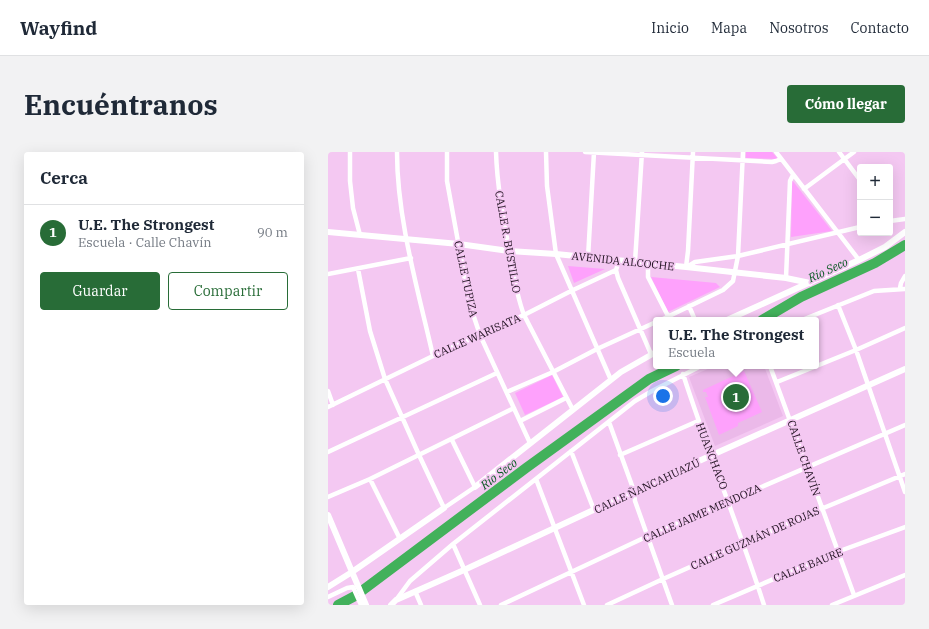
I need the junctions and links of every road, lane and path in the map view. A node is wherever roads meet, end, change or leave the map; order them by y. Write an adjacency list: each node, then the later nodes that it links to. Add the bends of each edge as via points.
1 (350, 152): 27 (street, via 353,208)
2 (397, 152): 28 (street, via 399,188)
3 (447, 152): 30 (street, CALLE TUPIZA, via 447,181)
4 (496, 152): 31 (street, CALLE R. BUSTILLO)
5 (546, 152): 32 (street, via 547,186)
6 (585, 152): 7 (street)
7 (594, 152): 13 (street); 35 (street)
8 (693, 152): 14 (street)
9 (742, 152): 17 (street)
10 (776, 152): 15 (street)
11 (839, 152): 16 (street)
12 (854, 152): 16 (street)
13 (642, 154): 14 (street); 38 (street)
14 (692, 158): 17 (street); 40 (street)
15 (781, 159): 17 (street); 18 (street)
16 (845, 159): 19 (street); 20 (street)
17 (742, 160): 33 (street)
18 (793, 175): 20 (street); 29 (street, via 790,180)
19 (857, 176)
20 (804, 189): 26 (street)
21 (905, 219): 22 (street)
22 (893, 220)
23 (857, 228): 26 (street)
24 (328, 232): 27 (street, AVENIDA ALCOCHE)
25 (905, 232): 37 (street, via 885,247)
26 (837, 233): 29 (street); 37 (street)
27 (360, 235): 28 (street, AVENIDA ALCOCHE)
28 (407, 240): 30 (street, AVENIDA ALCOCHE); 34 (street)
29 (787, 243): 33 (street); 46 (street)
30 (458, 244): 31 (street, AVENIDA ALCOCHE); 60 (street, CALLE TUPIZA, via 469,302)
31 (509, 251): 32 (street, AVENIDA ALCOCHE); 52 (street, CALLE R. BUSTILLO, via 514,283)
32 (556, 254): 35 (street, AVENIDA ALCOCHE); 49 (street)
33 (738, 256): 40 (street, via 695,262); 43 (street)
34 (411, 258): 41 (street); 65 (street)
35 (588, 258): 36 (street, AVENIDA ALCOCHE)
36 (619, 260): 38 (street, AVENIDA ALCOCHE); 42 (street)
37 (859, 260): 47 (street)
38 (635, 262): 39 (street, AVENIDA ALCOCHE)
39 (648, 264): 40 (street, AVENIDA ALCOCHE); 53 (street, via 648,277)
40 (686, 267): 43 (street, AVENIDA ALCOCHE)
41 (358, 269): 44 (street); 74 (street, via 370,331)
42 (616, 270): 49 (street, CALLE WARISATA); 59 (street)
43 (735, 273): 46 (street, AVENIDA ALCOCHE); 51 (street, via 733,281 723,290)
44 (328, 274)
45 (905, 276): 48 (street, via 901,283)
46 (786, 278): 47 (street, AVENIDA ALCOCHE)
47 (810, 282): 55 (street)
48 (903, 289): 50 (street, via 874,291)
49 (571, 291): 52 (street, CALLE WARISATA); 61 (street)
50 (838, 305): 56 (street); 62 (street)
51 (689, 306): 53 (street); 54 (street)
52 (524, 315): 60 (street, CALLE WARISATA); 71 (street, CALLE R. BUSTILLO)
53 (668, 316)
54 (694, 317)
55 (734, 317)
56 (809, 317)
57 (653, 324): 59 (street)
58 (905, 328): 62 (street)
59 (641, 330): 61 (street); 63 (street)
60 (480, 335): 65 (street, CALLE WARISATA); 72 (street, CALLE TUPIZA)
61 (597, 350): 71 (street); 75 (street)
62 (856, 350): 66 (street); 77 (street)
63 (653, 351)
64 (653, 354): 75 (street)
65 (433, 356): 74 (street, CALLE WARISATA)
66 (819, 365)
67 (694, 369): 73 (street)
68 (771, 369): 76 (street, CALLE CHAVÍN)
69 (809, 369): 76 (street)
70 (905, 369): 77 (street, CALLE ÑANCAHUAZÚ)
71 (553, 372): 79 (street); 80 (street, CALLE R. BUSTILLO)
72 (497, 373): 79 (street, CALLE TUPIZA); 85 (street)
73 (683, 374): 87 (street, HUANCHACO); 89 (street, via 635,401)
74 (385, 379): 81 (street, CALLE WARISATA); 85 (street)
75 (611, 380): 84 (street)
76 (777, 382): 88 (street, CALLE CHAVÍN)
77 (868, 386): 88 (street, CALLE ÑANCAHUAZÚ); 91 (street)
78 (328, 391): 81 (street)
79 (507, 392): 83 (street, CALLE TUPIZA)
80 (566, 398): 84 (street, CALLE R. BUSTILLO); 86 (street)
81 (333, 405): 82 (street, CALLE WARISATA)
82 (328, 407)
83 (514, 408): 86 (street, CALLE TUPIZA); 92 (street)
84 (572, 410): 93 (street)
85 (402, 417): 95 (street); 96 (street)
86 (520, 421): 93 (street, CALLE TUPIZA)
87 (698, 421): 97 (street); 98 (street, HUANCHACO)
88 (791, 421): 98 (street, CALLE ÑANCAHUAZÚ); 99 (street, CALLE CHAVÍN)
89 (609, 422): 94 (street); 97 (street)
90 (905, 425): 91 (street, CALLE JAIME MENDOZA)
91 (885, 434): 99 (street, CALLE JAIME MENDOZA); 101 (street)
92 (452, 440): 96 (street); 104 (street)
93 (530, 443): 104 (street)
94 (571, 451): 103 (street); 111 (street)
95 (328, 452)
96 (419, 455): 102 (street); 109 (street)
97 (620, 455): 105 (street)
98 (712, 455): 105 (street, CALLE ÑANCAHUAZÚ); 108 (street, HUANCHACO)
99 (807, 467): 108 (street, CALLE JAIME MENDOZA); 110 (street, CALLE CHAVÍN)
100 (905, 474): 101 (street, CALLE GUZMÁN DE ROJAS)
101 (900, 476): 106 (street); 110 (street, CALLE GUZMÁN DE ROJAS)
102 (370, 479): 107 (street); 116 (street)
103 (536, 479): 114 (street); 117 (street)
104 (475, 487): 109 (street)
105 (634, 491): 111 (street, CALLE ÑANCAHUAZÚ); 115 (street, via 635,501)
106 (905, 492)
107 (328, 497)
108 (729, 501): 115 (street, CALLE JAIME MENDOZA); 118 (street, HUANCHACO)
109 (444, 508): 116 (street)
110 (822, 509): 118 (street, CALLE GUZMÁN DE ROJAS); 119 (street, CALLE CHAVÍN)
111 (594, 510): 114 (street, CALLE ÑANCAHUAZÚ)
112 (328, 515): 121 (street)
113 (905, 527): 119 (street, CALLE BAURE)
114 (554, 529): 120 (street, CALLE ÑANCAHUAZÚ); 122 (street)
115 (648, 536): 122 (street, CALLE JAIME MENDOZA); 124 (street)
116 (400, 539): 121 (street)
117 (454, 544): 120 (street); 131 (street, via 410,581)
118 (743, 544): 124 (street, CALLE GUZMÁN DE ROJAS); 125 (street, HUANCHACO)
119 (837, 552): 125 (street, CALLE BAURE); 129 (street, CALLE CHAVÍN)
120 (464, 570): 128 (street, CALLE ÑANCAHUAZÚ); 134 (street)
121 (352, 572): 126 (street); 127 (street)
122 (572, 572): 135 (street, CALLE JAIME MENDOZA); 136 (street)
123 (905, 575): 129 (street)
124 (663, 579): 137 (street, CALLE GUZMÁN DE ROJAS); 138 (street)
125 (758, 585): 139 (street, CALLE BAURE); 140 (street, HUANCHACO)
126 (328, 587)
127 (356, 587): 130 (street, via 347,588); 132 (street)
128 (415, 591): 131 (street, CALLE ÑANCAHUAZÚ); 133 (street)
129 (854, 595): 141 (street)
130 (328, 597)
131 (393, 602)
132 (364, 604)
133 (421, 605)
134 (480, 605)
135 (501, 605)
136 (584, 605)
137 (607, 605)
138 (672, 605)
139 (712, 605)
140 (764, 605)
141 (832, 605)

